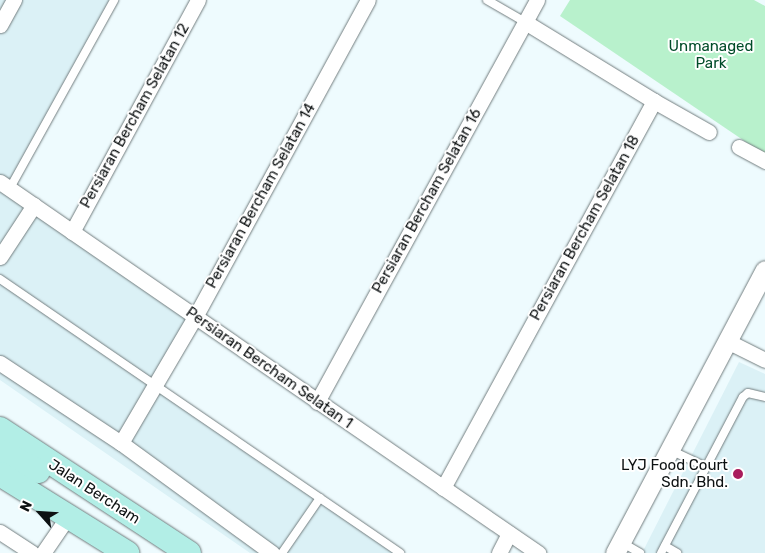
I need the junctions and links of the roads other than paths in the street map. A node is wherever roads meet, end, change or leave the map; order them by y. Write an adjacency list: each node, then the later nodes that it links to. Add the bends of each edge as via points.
1 (14, 0): 8 (street)
2 (114, 0): 13 (lane)
3 (198, 0): 15 (street, Persiaran Bercham Selatan 12)
4 (368, 0): 19 (street, Persiaran Bercham Selatan 14)
5 (487, 0): 7 (lane)
6 (537, 0): 7 (street, Persiaran Bercham Selatan 16)
7 (525, 22): 9 (street); 25 (street, Persiaran Bercham Selatan 16)
8 (0, 25)
9 (654, 101): 10 (street); 32 (street, Persiaran Bercham Selatan 18)
10 (709, 132)
11 (739, 147): 12 (street)
12 (765, 161)
13 (5, 185): 14 (street, Persiaran Bercham Selatan 1)
14 (34, 205): 15 (street, Persiaran Bercham Selatan 1); 16 (street)
15 (72, 232): 19 (street, Persiaran Bercham Selatan 1)
16 (0, 257)
17 (765, 270): 20 (street)
18 (0, 279): 23 (lane)
19 (195, 317): 23 (street, Persiaran Bercham Selatan 14); 25 (street, Persiaran Bercham Selatan 1)
20 (729, 342): 21 (street); 28 (street)
21 (765, 360)
22 (0, 363): 27 (street)
23 (155, 385): 27 (street, Persiaran Bercham Selatan 14); 34 (lane)
24 (765, 397): 30 (lane, via 748,393 743,397)
25 (317, 402): 32 (street, Persiaran Bercham Selatan 1)
26 (0, 429): 33 (main road, Jalan Bercham)
27 (120, 443): 44 (street)
28 (670, 450): 30 (lane); 38 (street)
29 (0, 451): 33 (main road, via 60,484)
30 (706, 467): 39 (lane)
31 (0, 474): 35 (main road)
32 (443, 488): 37 (street, Persiaran Bercham Selatan 1)
33 (90, 490): 43 (main road, Jalan Bercham)
34 (320, 498): 45 (lane); 46 (lane)
35 (69, 515): 41 (street); 42 (main road)
36 (0, 532): 40 (street)
37 (509, 533): 47 (street); 48 (street, Persiaran Bercham Selatan 1)
38 (618, 548): 49 (lane)
39 (663, 550): 50 (lane)
40 (32, 553)
41 (43, 553)
42 (127, 553)
43 (189, 553)
44 (272, 553)
45 (282, 553)
46 (400, 553)
47 (499, 553)
48 (538, 553)
49 (640, 553)
50 (677, 553)

